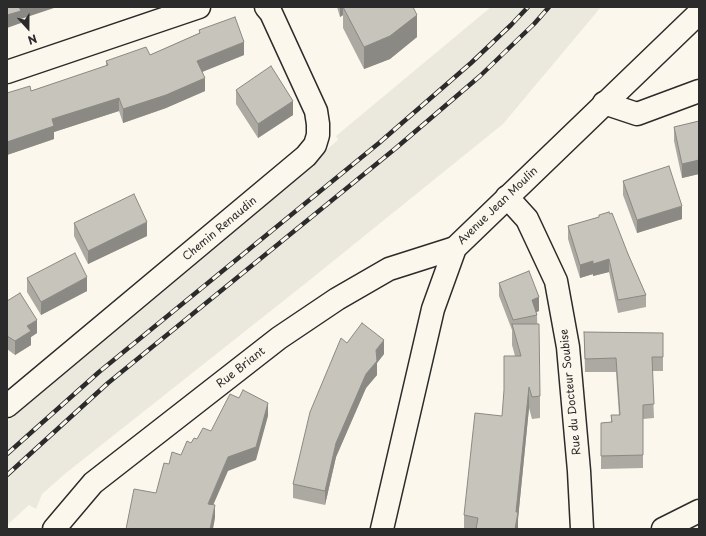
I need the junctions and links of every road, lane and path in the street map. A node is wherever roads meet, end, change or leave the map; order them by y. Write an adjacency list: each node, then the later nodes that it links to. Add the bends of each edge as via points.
1 (199, 7): 4 (street)
2 (266, 7): 9 (street, Chemin Renaudin, via 316,112 318,135 315,145 306,156)
3 (699, 13): 6 (street, Avenue Jean Moulin)
4 (7, 72)
5 (699, 91): 6 (street, via 637,114)
6 (604, 103): 7 (street, Avenue Jean Moulin)
7 (507, 197): 8 (street, Avenue Jean Moulin); 13 (street, Rue du Docteur Soubise, via 527,219 556,281 568,347)
8 (455, 248): 11 (street, Rue Briant, via 388,269 336,299 279,338 93,483); 12 (street, Avenue Jean Moulin, via 433,310)
9 (7, 406)
10 (699, 511): 14 (street)
11 (54, 529)
12 (382, 529)
13 (582, 529)
14 (663, 529)

